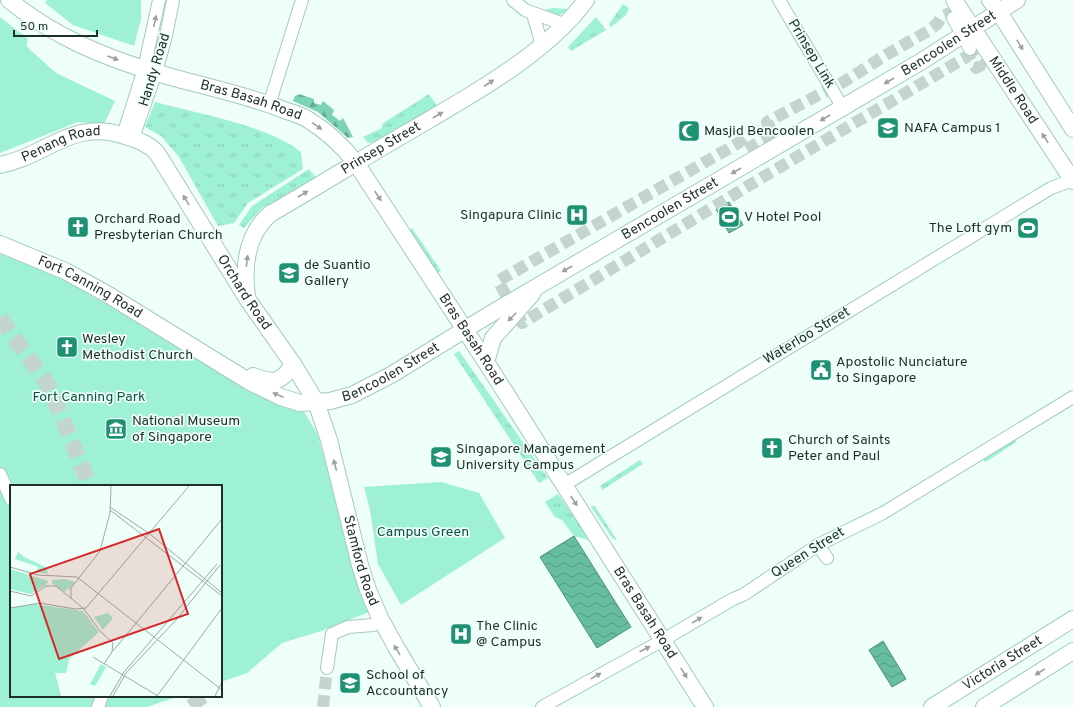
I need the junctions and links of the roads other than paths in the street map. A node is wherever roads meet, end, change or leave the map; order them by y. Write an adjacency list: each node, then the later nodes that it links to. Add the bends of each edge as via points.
1 (9, 0): 16 (main road, one-way to 16, via 49,29 82,47)
2 (159, 0): 16 (street, Handy Road, one-way to 2)
3 (173, 0): 16 (street, Handy Road, via 166,36)
4 (302, 0): 17 (street)
5 (514, 0): 11 (street)
6 (586, 0): 13 (main road, Prinsep Street)
7 (779, 0): 18 (street, Prinsep Link)
8 (954, 0): 14 (main road, Middle Road)
9 (1017, 0): 10 (main road, Bencoolen Street)
10 (995, 6): 14 (main road, Bencoolen Street); 19 (main road, Middle Road, one-way to 19)
11 (533, 14): 13 (street); 15 (street)
12 (953, 18): 14 (street)
13 (566, 25): 15 (main road, Prinsep Street)
14 (969, 38): 18 (main road, Bencoolen Street, one-way to 18); 23 (main road, Middle Road, one-way to 14)
15 (542, 45): 21 (main road, Prinsep Street, one-way to 15, via 459,102)
16 (150, 71): 17 (main road, Bras Basah Road); 20 (street, Handy Road)
17 (269, 104): 21 (main road, Bras Basah Road, one-way to 21, via 306,118 332,136)
18 (843, 108): 25 (main road, Bencoolen Street, one-way to 25)
19 (1073, 129)
20 (128, 137): 22 (main road, Penang Road, via 107,131 81,132 13,163); 26 (main road, Orchard Road, one-way to 20, via 161,159 148,145)
21 (356, 163): 26 (main road, Prinsep Street, one-way to 21, via 245,281 249,243 261,222 270,214); 27 (main road, Bras Basah Road, one-way to 27)
22 (0, 165)
23 (1072, 176): 34 (street, Waterloo Street)
24 (0, 244): 28 (main road, Fort Canning Road, via 65,271 114,298)
25 (536, 287): 27 (main road, Bencoolen Street); 29 (main road, one-way to 29, via 526,302 498,331 491,343)
26 (248, 300): 30 (main road, Orchard Road)
27 (465, 330): 29 (main road, Bras Basah Road); 32 (main road, Bencoolen Street, via 391,375 352,394 330,402)
28 (217, 362): 30 (main road, Fort Canning Road, via 270,381 280,380 286,376); 32 (main road, Fort Canning Road, one-way to 28, via 300,403 281,397)
29 (486, 362): 34 (main road, Bras Basah Road)
30 (293, 364): 32 (main road, Orchard Road)
31 (1073, 397): 36 (street, Queen Street, via 883,513)
32 (316, 402): 45 (main road, Stamford Road, one-way to 32, via 396,648 371,596 360,565 329,440)
33 (0, 474): 35 (street)
34 (564, 485): 40 (main road, Bras Basah Road, one-way to 40)
35 (10, 497)
36 (818, 545): 37 (street); 40 (street, Queen Street, one-way to 36, via 743,595)
37 (827, 558)
38 (1073, 620): 48 (main road, Victoria Street)
39 (372, 625): 42 (street, via 348,627 332,634)
40 (664, 640): 46 (street, Queen Street, one-way to 40); 47 (main road, Bras Basah Road, one-way to 47)
41 (1073, 651): 49 (main road, Victoria Street, one-way to 49)
42 (327, 668)
43 (102, 697): 44 (street)
44 (98, 707)
45 (432, 707)
46 (542, 707)
47 (705, 707)
48 (932, 707)
49 (984, 707)

